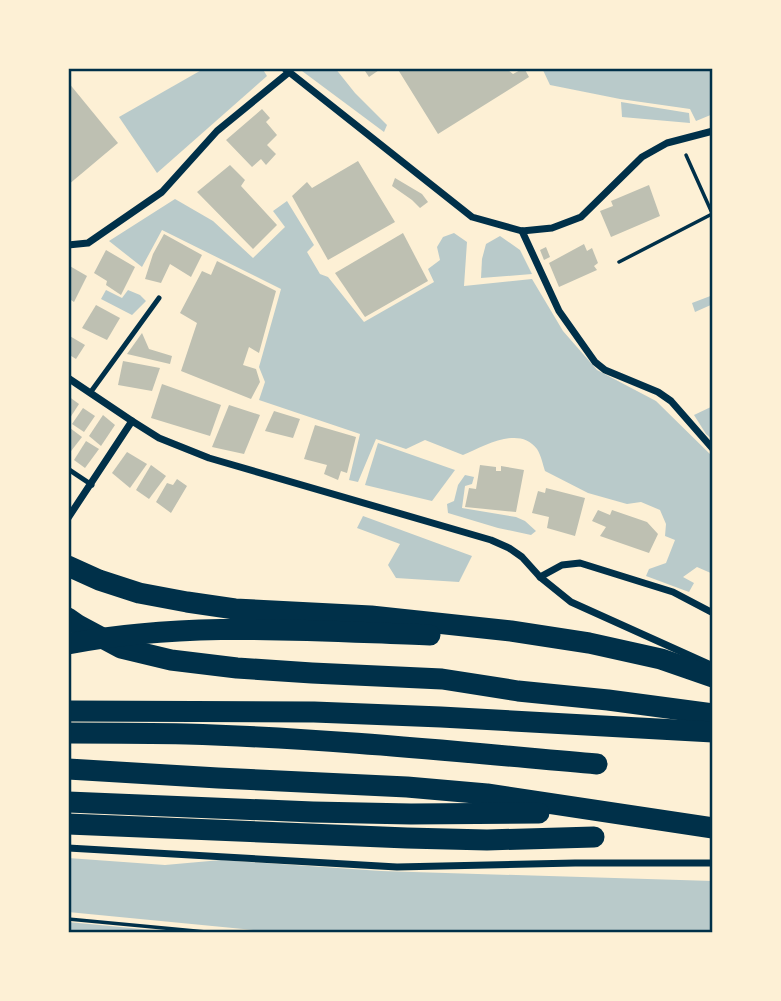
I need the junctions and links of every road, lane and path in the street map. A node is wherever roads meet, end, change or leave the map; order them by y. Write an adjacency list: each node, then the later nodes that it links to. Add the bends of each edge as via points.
1 (286, 70): 5 (street, via 472,217); 6 (street, via 217,131 162,192 88,243)
2 (713, 131): 5 (street, via 667,143 642,156 580,217 552,228)
3 (686, 155): 4 (path)
4 (713, 214): 7 (path)
5 (522, 231): 12 (street, via 559,311 595,362 671,401)
6 (68, 245)
7 (619, 262)
8 (159, 298): 10 (lane)
9 (68, 378): 10 (street)
10 (90, 393): 11 (street)
11 (132, 421): 14 (street); 17 (street, via 159,438 209,458 491,540 522,557)
12 (713, 449)
13 (68, 469): 14 (lane)
14 (92, 485): 15 (street)
15 (68, 518)
16 (68, 566): 20 (highway, via 139,593 187,602 371,616)
17 (540, 577): 18 (street, via 562,565 580,563 673,592); 22 (street, via 571,601)
18 (713, 613)
19 (68, 618): 25 (highway, via 121,648 171,660 442,679)
20 (589, 643): 21 (highway, via 249,628 131,634); 23 (highway, via 661,659)
21 (68, 644)
22 (713, 666)
23 (713, 677)
24 (68, 711): 26 (highway, via 314,712)
25 (713, 714)
26 (713, 732)
27 (68, 733): 28 (highway, via 313,741)
28 (597, 764)
29 (68, 769): 31 (highway, via 407,787)
30 (68, 802): 31 (highway, via 313,812)
31 (639, 817): 33 (highway)
32 (68, 824): 34 (highway, via 487,840)
33 (713, 828)
34 (594, 837)
35 (68, 848): 36 (street, via 397,867)
36 (713, 863)
37 (68, 919): 38 (path)
38 (217, 933)

